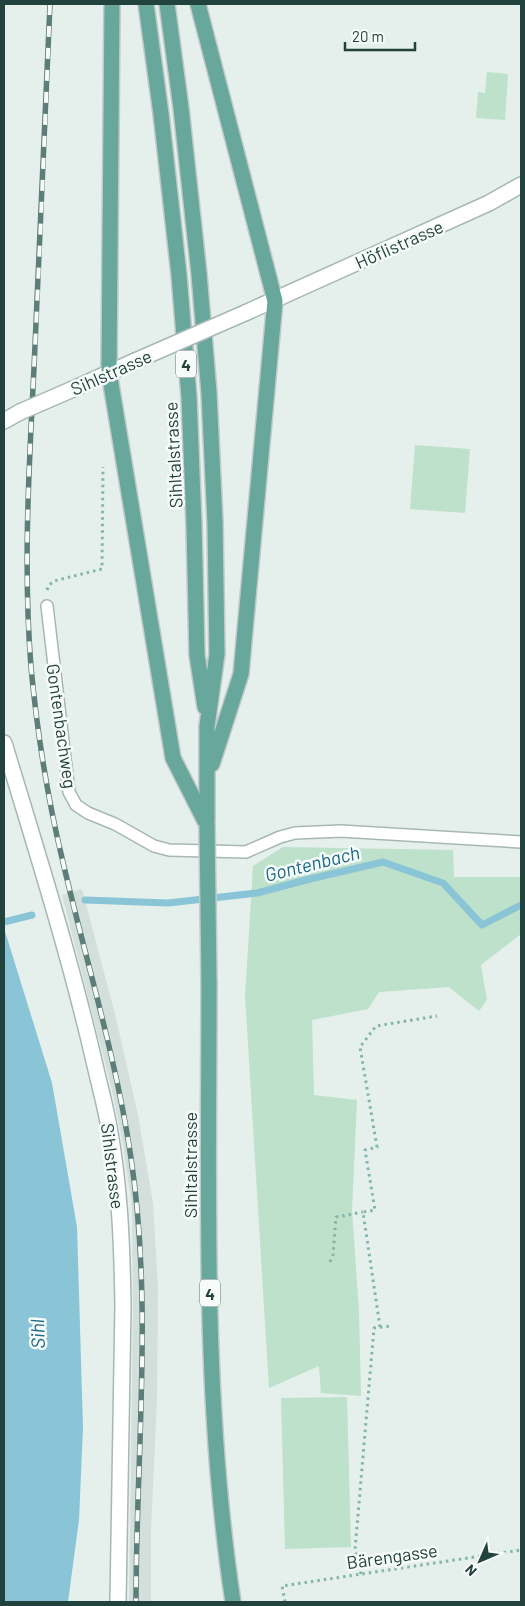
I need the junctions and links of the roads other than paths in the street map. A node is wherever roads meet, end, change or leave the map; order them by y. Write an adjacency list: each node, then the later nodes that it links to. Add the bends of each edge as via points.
1 (112, 4): 7 (main road)
2 (146, 4): 10 (main road, Sihltalstrasse / 4, via 179,275 189,407 197,655)
3 (167, 4): 10 (main road, Sihltalstrasse / 4, via 182,108 209,393 217,654)
4 (198, 4): 6 (main road)
5 (521, 185): 6 (street, Höflistrasse, via 489,204)
6 (275, 300): 7 (street, Sihlstrasse, bridge); 12 (main road, via 241,674)
7 (109, 372): 8 (street, Sihlstrasse, bridge); 13 (main road, via 173,758)
8 (4, 421)
9 (47, 606): 14 (lane, Gontenbachweg, via 70,792 76,805 88,814 169,850 246,852 295,833 341,830)
10 (207, 726): 12 (main road, Sihltalstrasse / 4)
11 (4, 743): 15 (street, Sihlstrasse, via 68,952 106,1110 116,1172 123,1305)
12 (207, 778): 13 (main road, Sihltalstrasse / 4)
13 (207, 824): 16 (main road, Sihltalstrasse / 4, bridge, via 212,1375 220,1491)
14 (521, 842)
15 (118, 1602)
16 (233, 1602)

